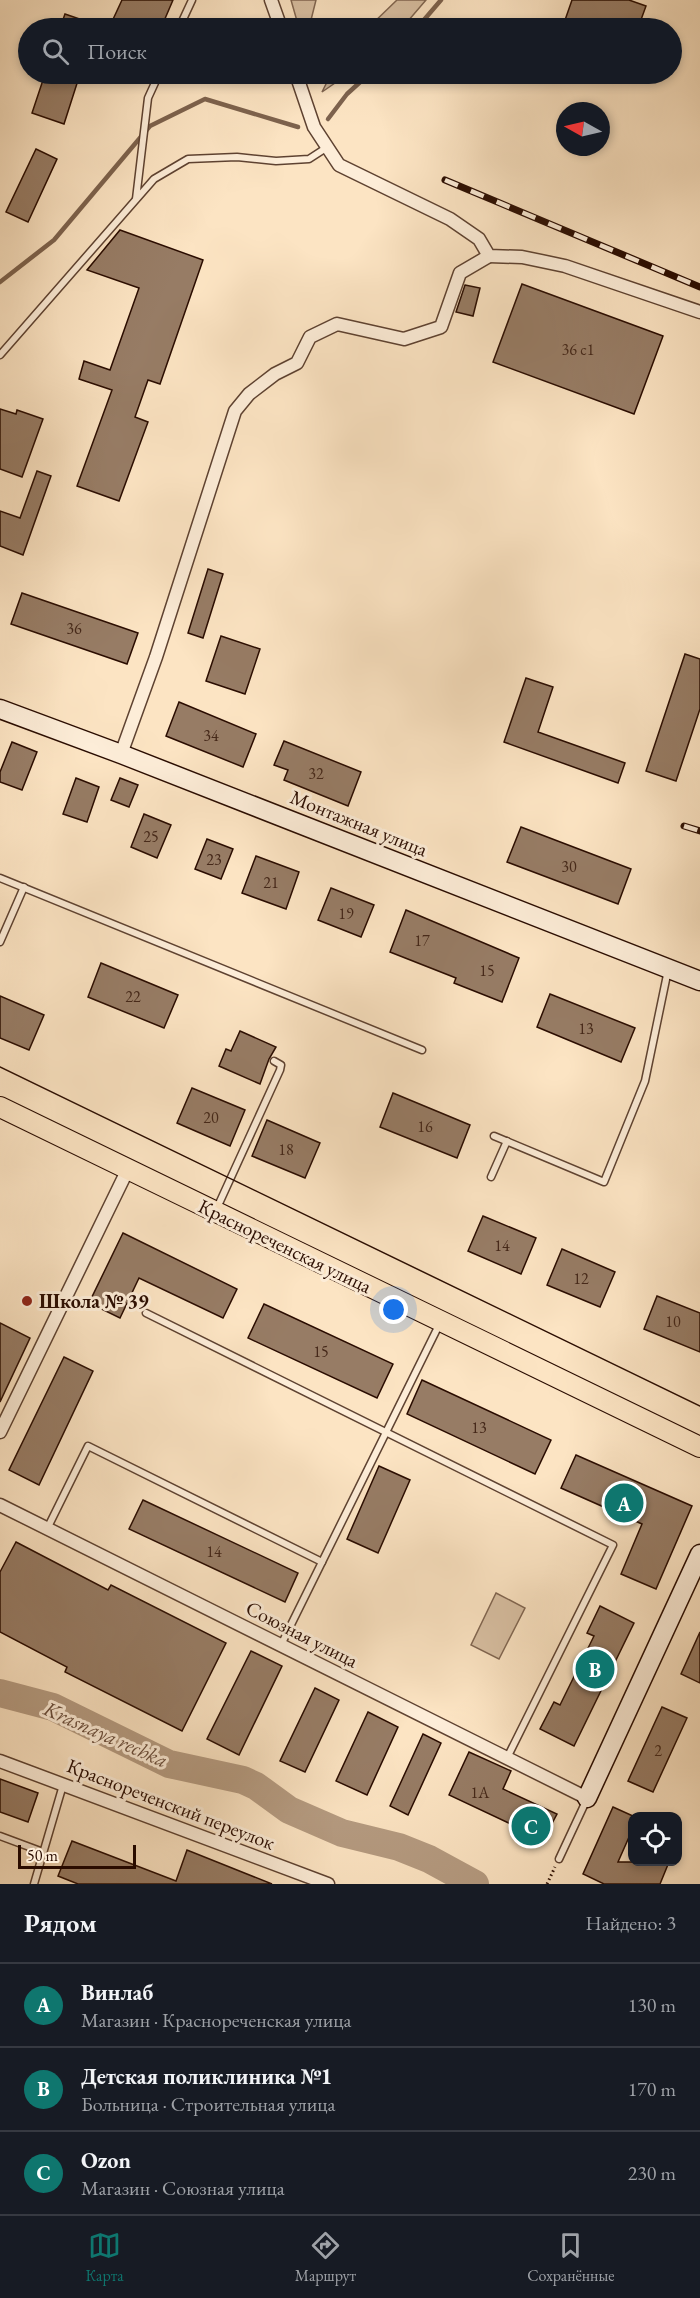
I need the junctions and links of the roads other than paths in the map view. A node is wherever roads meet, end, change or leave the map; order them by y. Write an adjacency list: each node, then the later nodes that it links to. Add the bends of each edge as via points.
1 (192, 0): 3 (lane)
2 (271, 0): 4 (street)
3 (184, 18)
4 (277, 18)
5 (154, 84): 8 (lane, via 148,98)
6 (299, 84): 7 (street, via 314,127)
7 (326, 148): 8 (lane, via 309,159 276,162 237,157 188,159 154,179); 9 (street, via 339,165 450,219 478,239)
8 (136, 199): 11 (lane)
9 (489, 256): 10 (street, via 522,257 565,266); 13 (street, via 460,273 441,327 404,339 337,324 310,337 297,363 249,394 235,411)
10 (700, 312)
11 (0, 356)
12 (0, 709): 13 (street, Монтажная улица)
13 (121, 754): 17 (street, Монтажная улица)
14 (0, 878): 15 (lane)
15 (24, 887): 16 (lane); 19 (lane)
16 (0, 942)
17 (668, 969): 18 (street, Монтажная улица); 23 (lane, via 645,1081 604,1182)
18 (700, 981)
19 (422, 1050)
20 (274, 1061): 26 (lane, via 281,1065 280,1070)
21 (0, 1107): 24 (main road, Краснореченская улица)
22 (494, 1136): 23 (lane)
23 (507, 1141): 25 (lane)
24 (128, 1169): 26 (main road, Краснореченская улица); 29 (street)
25 (491, 1177)
26 (215, 1211): 28 (main road, Краснореченская улица)
27 (146, 1313): 30 (lane)
28 (440, 1321): 30 (lane); 31 (main road, Краснореченская улица)
29 (0, 1432)
30 (386, 1432): 35 (lane); 37 (lane, via 613,1545)
31 (700, 1447)
32 (0, 1505): 33 (street, Союзная улица)
33 (47, 1529): 35 (lane, via 88,1446); 36 (street, Союзная улица)
34 (700, 1554): 40 (street)
35 (322, 1562): 36 (lane)
36 (280, 1645): 37 (street, Союзная улица)
37 (507, 1758): 40 (street, Союзная улица)
38 (0, 1761): 39 (street, Краснореченский переулок)
39 (63, 1784): 42 (lane); 45 (street, Краснореченский переулок)
40 (587, 1798): 43 (lane)
41 (0, 1836): 42 (lane)
42 (43, 1852): 44 (lane)
43 (559, 1859)
44 (34, 1884)
45 (328, 1884)

